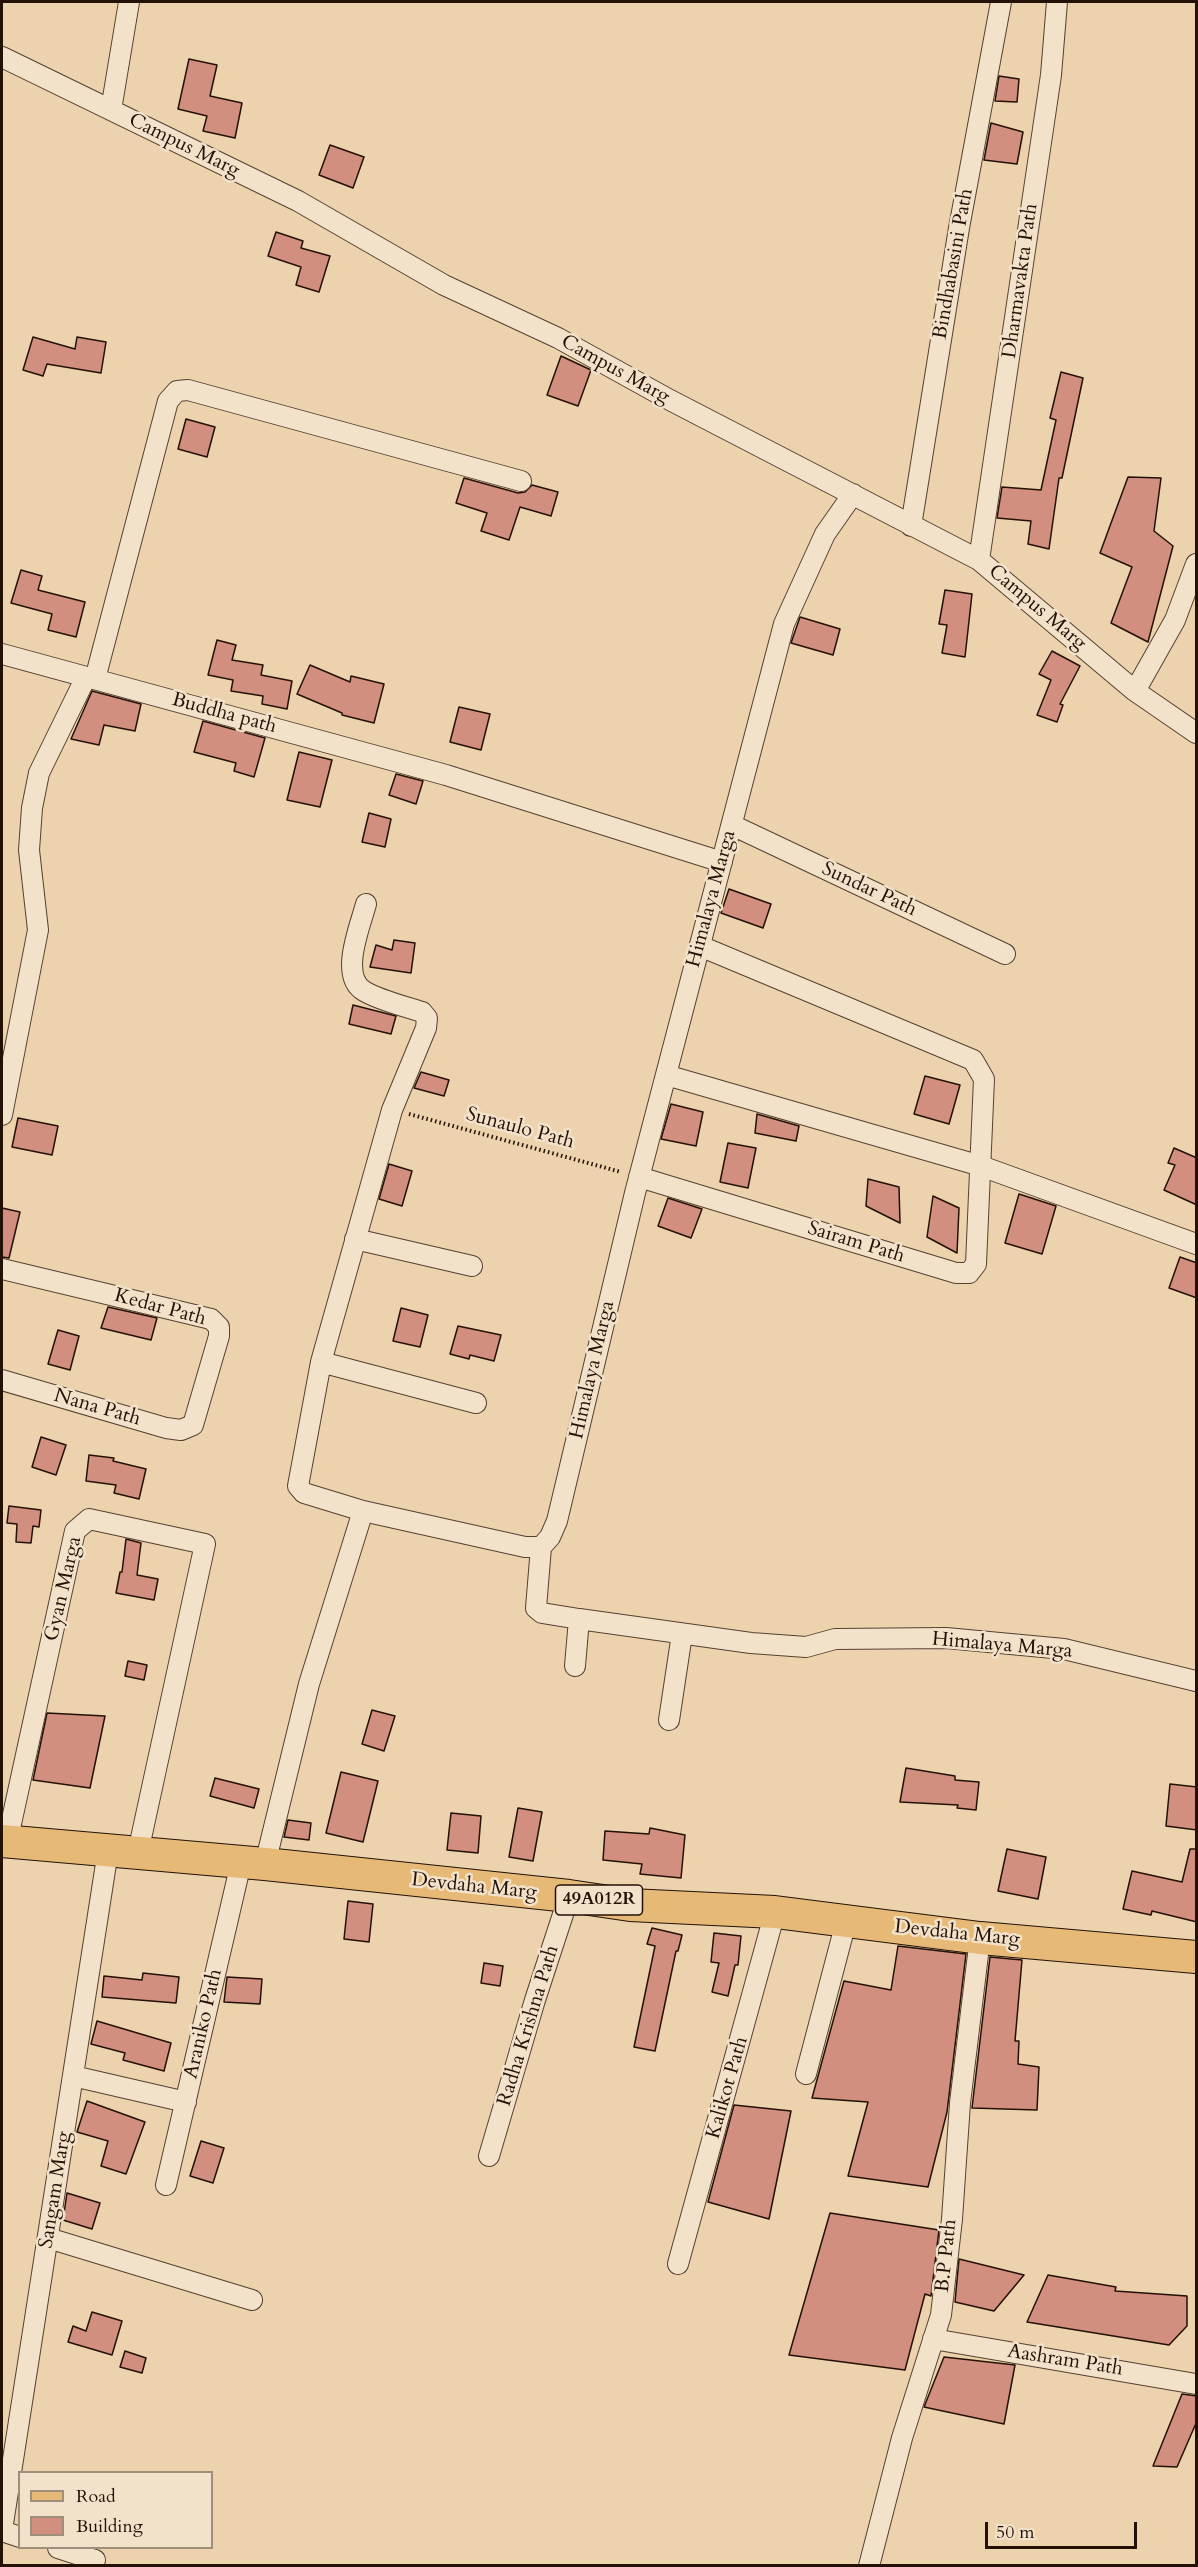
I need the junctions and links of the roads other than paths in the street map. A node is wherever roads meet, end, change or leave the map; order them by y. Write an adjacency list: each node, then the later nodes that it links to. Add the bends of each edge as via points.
1 (129, 2): 5 (street)
2 (1001, 2): 8 (street, Bindhabasini Path, via 959,228)
3 (1057, 2): 9 (street, Dharmavakta Path, via 1051,75)
4 (2, 57): 5 (street, Campus Marg)
5 (111, 110): 7 (street, Campus Marg, via 298,201 444,285 558,338 680,406)
6 (521, 481): 12 (street, via 188,390 177,391 168,401)
7 (853, 494): 8 (street, Campus Marg); 15 (street, Himalaya Marga, via 825,534 784,624)
8 (911, 526): 9 (street, Campus Marg)
9 (979, 560): 13 (street, Campus Marg)
10 (1197, 564): 13 (street, via 1175,620)
11 (2, 654): 12 (street, Buddha path)
12 (91, 678): 16 (street, Buddha path, via 446,775); 21 (street, via 39,773 29,850 38,930)
13 (1136, 691): 14 (street, Campus Marg)
14 (1197, 733)
15 (732, 825): 16 (street, Himalaya Marga); 19 (street, Sundar Path)
16 (722, 862): 18 (street, Himalaya Marga)
17 (366, 904): 24 (street, via 351,974 363,991 422,1012 428,1018 392,1110)
18 (700, 946): 20 (street, Himalaya Marga); 22 (street, Sairam Path, via 973,1060 984,1079)
19 (1005, 954)
20 (666, 1075): 22 (street); 23 (street, Himalaya Marga)
21 (2, 1115)
22 (981, 1166): 23 (street, Sairam Path, via 976,1264 969,1273 956,1273); 25 (street)
23 (639, 1177): 33 (street, Himalaya Marga, via 557,1521)
24 (355, 1239): 26 (street); 28 (street)
25 (1197, 1244)
26 (472, 1266)
27 (2, 1269): 31 (street, Kedar Path, via 211,1319 219,1327 219,1336)
28 (321, 1362): 30 (street); 32 (street, via 298,1486 304,1493)
29 (2, 1380): 31 (street, Nana Path, via 166,1428 182,1430)
30 (476, 1403)
31 (193, 1425)
32 (363, 1511): 33 (street, via 525,1547); 41 (street, Araniko Path)
33 (541, 1546): 34 (street, Himalaya Marga, via 536,1608 542,1613)
34 (579, 1619): 35 (street, Himalaya Marga); 36 (street)
35 (682, 1634): 37 (street, Himalaya Marga, via 806,1647 835,1638 958,1639 1064,1649); 38 (street)
36 (575, 1666)
37 (1197, 1681)
38 (669, 1720)
39 (4, 1841): 40 (main road, Devdaha Marg / 49A012R); 40 (street, Gyan Marga, via 75,1531 89,1519 205,1544)
40 (123, 1852): 41 (main road, Devdaha Marg / 49A012R); 48 (street, Sangam Marg)
41 (253, 1864): 42 (main road, Devdaha Marg / 49A012R); 49 (street, Araniko Path)
42 (569, 1896): 43 (main road, Devdaha Marg / 49A012R, via 630,1905); 50 (street, Radha Krishna Path)
43 (775, 1912): 44 (main road, Devdaha Marg / 49A012R); 53 (street, Kalikot Path)
44 (846, 1922): 45 (main road, Devdaha Marg / 49A012R); 47 (street)
45 (980, 1938): 46 (main road, Devdaha Marg / 49A012R); 55 (street, B.P Path, via 961,2091 941,2315)
46 (1197, 1957)
47 (806, 2074)
48 (73, 2076): 49 (street); 52 (street, Sangam Marg)
49 (186, 2102): 51 (street, Araniko Path)
50 (489, 2156)
51 (166, 2186)
52 (48, 2238): 54 (street); 57 (street, Sangam Marg)
53 (678, 2264)
54 (252, 2300)
55 (933, 2340): 56 (street, Aashram Path); 61 (street, B.P Path, via 902,2438)
56 (1197, 2384)
57 (2, 2531): 58 (street)
58 (18, 2535)
59 (64, 2549): 60 (street)
60 (95, 2560)
61 (869, 2565)

